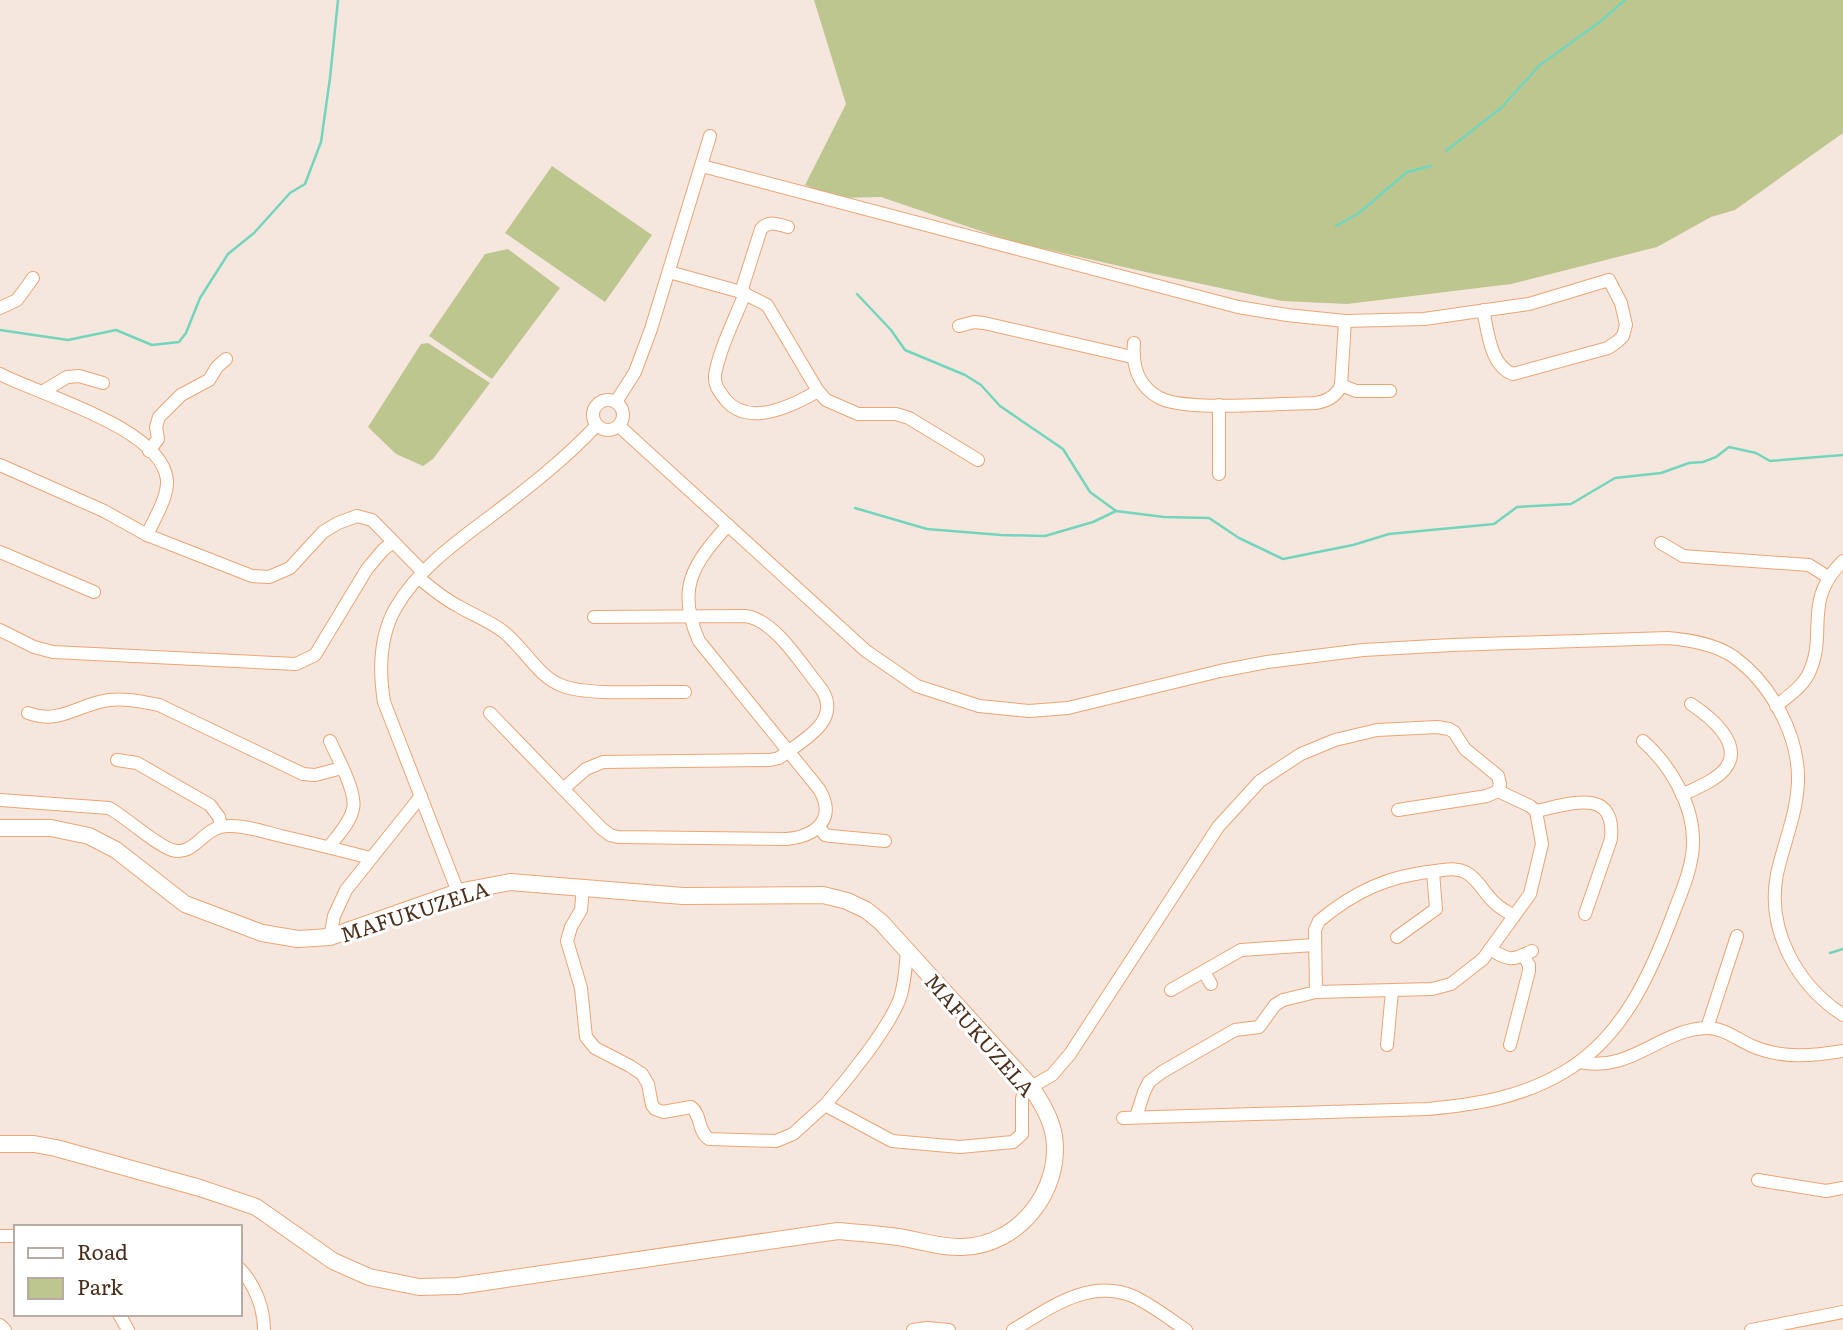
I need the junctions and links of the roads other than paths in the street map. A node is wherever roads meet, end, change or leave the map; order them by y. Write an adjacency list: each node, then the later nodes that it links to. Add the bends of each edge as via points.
1 (710, 136): 2 (street)
2 (702, 166): 4 (street); 9 (street, via 1238,307)
3 (788, 227): 6 (street, via 773,223 761,229)
4 (669, 272): 6 (street); 20 (street, via 635,372)
5 (33, 278): 7 (street, via 17,300)
6 (743, 293): 17 (street, via 772,311); 17 (street, via 715,374 718,390 730,405 746,412 783,409)
7 (0, 308)
8 (1483, 310): 8 (street, via 1548,299 1609,280 1626,325 1623,336 1608,348 1513,374 1498,362); 9 (street, via 1424,319)
9 (1345, 321): 16 (street)
10 (959, 326): 12 (street, via 984,323)
11 (1134, 343): 12 (street)
12 (1132, 357): 21 (street, via 1140,379 1157,397 1177,404)
13 (226, 359): 24 (street, via 209,380 181,395 159,417 158,439)
14 (0, 374): 19 (street)
15 (103, 383): 19 (street, via 67,377)
16 (1341, 385): 18 (street, via 1356,391); 21 (street, via 1329,399 1316,403)
17 (818, 391): 25 (street, via 826,400 858,414 909,418)
18 (1390, 391)
19 (42, 393): 24 (street, via 117,424)
20 (616, 402): 22 (street, via 596,405 593,418); 23 (street, via 623,415)
21 (1219, 405): 27 (street)
22 (597, 425): 23 (street, via 610,430); 34 (street)
23 (619, 425): 28 (street)
24 (149, 451): 29 (street, via 164,469 167,487)
25 (978, 460)
26 (0, 466): 29 (street)
27 (1219, 474)
28 (728, 525): 37 (street, via 696,567 688,594); 42 (street, via 887,667 917,686 979,706 1029,711 1068,708 1266,662 1363,650 1668,638 1713,646 1732,656 1763,685)
29 (148, 535): 30 (street, via 261,577 290,568 323,532 357,516 372,520)
30 (393, 542): 34 (street); 39 (street, via 367,569 315,655 296,664 53,652)
31 (1661, 543): 35 (street, via 1683,556 1809,565)
32 (0, 552): 36 (street)
33 (1843, 561): 35 (street)
34 (421, 575): 40 (street, via 454,605 507,634 564,687); 53 (street, via 388,625 380,675 384,702)
35 (1828, 577): 42 (street, via 1819,598 1807,678)
36 (94, 592)
37 (688, 616): 38 (street); 47 (street, via 699,641); 47 (street, via 761,619 822,690 828,705 825,722)
38 (594, 617)
39 (0, 630)
40 (685, 692)
41 (1691, 704): 52 (street, via 1721,729 1730,757 1718,776)
42 (1776, 706): 79 (street, via 1788,727 1798,777 1796,810 1777,876 1778,924 1798,971 1812,990)
43 (28, 713): 49 (street, via 50,718 94,703 134,700 159,705 303,774)
44 (490, 713): 50 (street)
45 (330, 741): 49 (street)
46 (1643, 741): 52 (street, via 1656,753)
47 (788, 751): 50 (street, via 770,760 603,762 586,769); 58 (street, via 823,795 824,818)
48 (117, 760): 57 (street, via 137,763 211,805)
49 (342, 768): 61 (street, via 353,812)
50 (563, 789): 58 (street, via 601,828 618,837 787,839 801,838)
51 (1498, 791): 55 (street); 56 (street); 85 (street, via 1498,776 1449,729 1377,730 1301,754 1260,781 1218,827 1070,1054 1052,1075)
52 (1682, 795): 84 (street, via 1692,822 1693,845 1684,887 1666,934 1643,986 1618,1025)
53 (421, 796): 62 (street); 65 (street)
54 (0, 800): 57 (street, via 109,808 170,850 189,849)
55 (1398, 810)
56 (1536, 811): 66 (street, via 1587,800 1609,817 1611,839); 67 (street, via 1542,844 1530,894)
57 (220, 826): 61 (street)
58 (818, 827): 60 (street, via 825,835)
59 (0, 828): 70 (main road, MAFUKUZELA, via 51,828 89,835 116,850 185,904 262,933 298,939)
60 (886, 841)
61 (329, 847): 62 (street)
62 (370, 858): 70 (street, via 339,902)
63 (1433, 872): 67 (street, via 1464,871); 68 (street, via 1436,909); 71 (street, via 1372,886 1319,921)
64 (583, 887): 65 (main road, MAFUKUZELA, via 510,882); 73 (main road, MAFUKUZELA, via 682,896 824,895 866,910); 86 (street, via 581,911 567,941 581,988 586,1037 595,1048 642,1074 655,1109 695,1109 702,1133 709,1139 776,1141 793,1134)
65 (458, 892): 70 (main road, MAFUKUZELA)
66 (1585, 914)
67 (1514, 916): 72 (street)
68 (1397, 936)
69 (1737, 936): 80 (street)
70 (330, 937)
71 (1314, 945): 74 (street, via 1241,950); 78 (street)
72 (1490, 949): 77 (street, via 1451,984); 82 (street, via 1514,960 1528,953 1529,971)
73 (907, 950): 85 (main road, MAFUKUZELA); 86 (street, via 899,1000 882,1031)
74 (1204, 972): 75 (street); 76 (street)
75 (1211, 984)
76 (1171, 990)
77 (1392, 991): 78 (street); 81 (street)
78 (1316, 992): 87 (street, via 1283,1000 1259,1027 1235,1030 1162,1072 1149,1082)
79 (1843, 1015)
80 (1707, 1028): 83 (street, via 1777,1054); 84 (street, via 1687,1031 1608,1064)
81 (1387, 1045)
82 (1510, 1045)
83 (1843, 1051)
84 (1579, 1062): 87 (street, via 1539,1086 1507,1098 1466,1105)
85 (1028, 1084): 86 (street, via 1021,1099 1022,1134 1013,1142 960,1147 892,1141); 89 (main road, MAFUKUZELA, via 1054,1134 1052,1175 1030,1215 997,1239 962,1247 838,1231 458,1286 419,1287 369,1277 333,1261 267,1213 236,1199 56,1148)
86 (825, 1105)
87 (1136, 1117): 88 (street)
88 (1123, 1118)
89 (0, 1144)
90 (1758, 1180): 91 (street, via 1832,1192)
91 (1843, 1188)
92 (242, 1272): 96 (street, via 258,1298)
93 (1843, 1312): 101 (street)
94 (0, 1325): 95 (street)
95 (5, 1330)
96 (264, 1330)
97 (913, 1330): 98 (street)
98 (949, 1330)
99 (1013, 1330): 100 (street, via 1076,1295 1109,1290 1137,1298)
100 (1186, 1330)
101 (1751, 1330)

